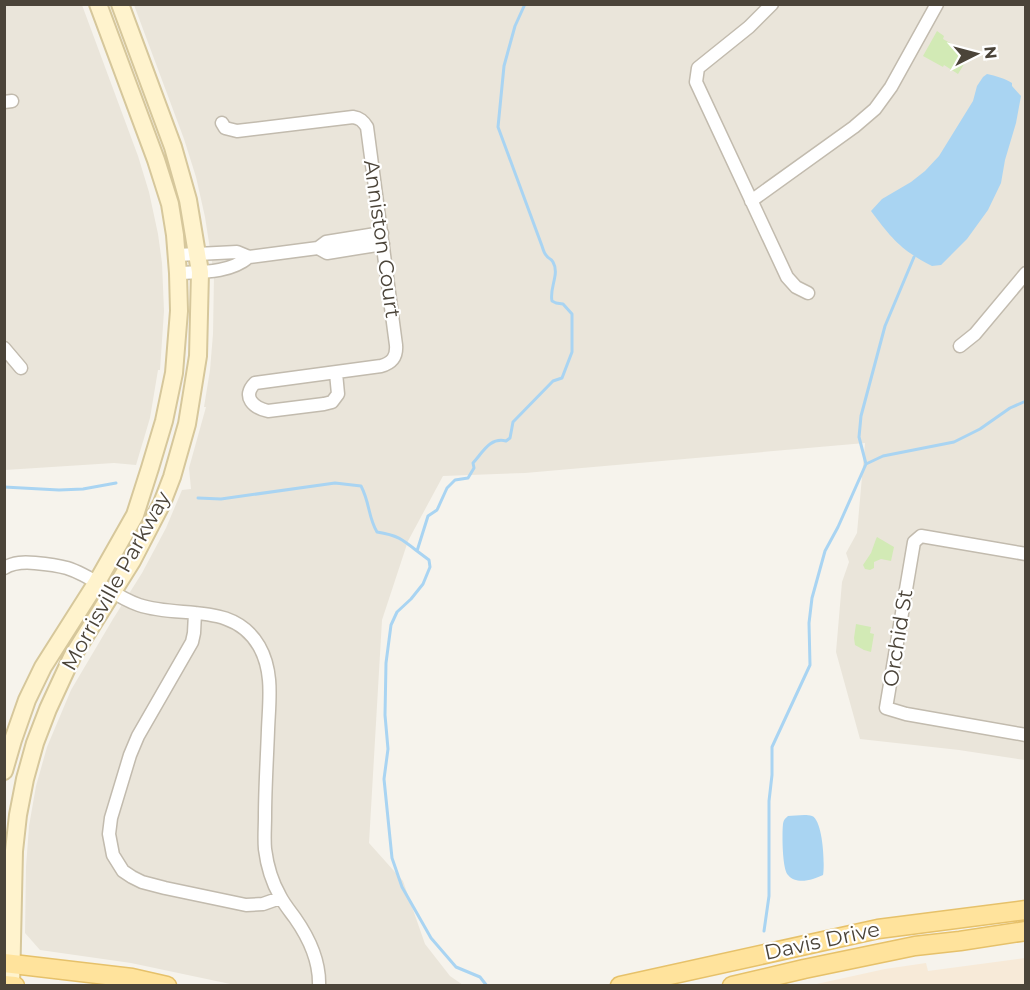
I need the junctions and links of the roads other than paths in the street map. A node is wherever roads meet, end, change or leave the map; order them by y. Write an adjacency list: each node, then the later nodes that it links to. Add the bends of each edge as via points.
1 (98, 4): 8 (main road, Morrisville Parkway, via 170,204)
2 (120, 4): 9 (main road, Morrisville Parkway, via 180,168)
3 (771, 4): 6 (street, via 698,68 696,82)
4 (937, 4): 6 (street, via 875,109)
5 (222, 123): 7 (street, Anniston Court, via 225,129 237,131 359,118 369,136)
6 (751, 201): 12 (street, via 787,278)
7 (382, 238): 9 (street, via 326,242 318,248 249,256 241,264 225,269); 16 (street, Anniston Court, via 395,357 387,364)
8 (177, 255): 9 (street); 10 (main road, Morrisville Parkway)
9 (198, 263): 10 (street); 20 (main road, Morrisville Parkway, via 198,356 188,424 158,511)
10 (178, 273): 19 (main road, Morrisville Parkway, via 177,344 164,421 135,515)
11 (1026, 273): 13 (street)
12 (808, 293)
13 (960, 346)
14 (4, 348): 15 (street)
15 (21, 368)
16 (336, 372): 16 (street, via 338,394 332,402 268,411 260,409 250,398 255,383)
17 (1026, 555): 22 (street, Orchid St, via 921,536 914,542 886,708)
18 (4, 568): 19 (street, via 18,563 54,565)
19 (97, 582): 20 (street); 23 (main road, Morrisville Parkway, via 43,667 27,700)
20 (113, 593): 21 (street, via 152,608); 27 (main road, Morrisville Parkway, via 72,657 35,743 18,815)
21 (195, 613): 24 (street, via 213,614 239,625 250,634 265,659 270,688 265,848 272,882); 24 (street, via 192,642 138,736 123,772 109,834 113,855 123,871 150,884 246,905)
22 (1026, 735)
23 (4, 771)
24 (280, 898): 31 (street, via 308,939 318,967)
25 (1026, 910): 32 (main road, Davis Drive, via 878,929)
26 (1026, 931): 33 (main road, Davis Drive, via 915,945)
27 (8, 963): 29 (main road, Morrisville Parkway); 30 (main road, via 132,978)
28 (4, 985): 29 (main road)
29 (12, 985)
30 (166, 986)
31 (319, 986)
32 (620, 986)
33 (732, 986)

